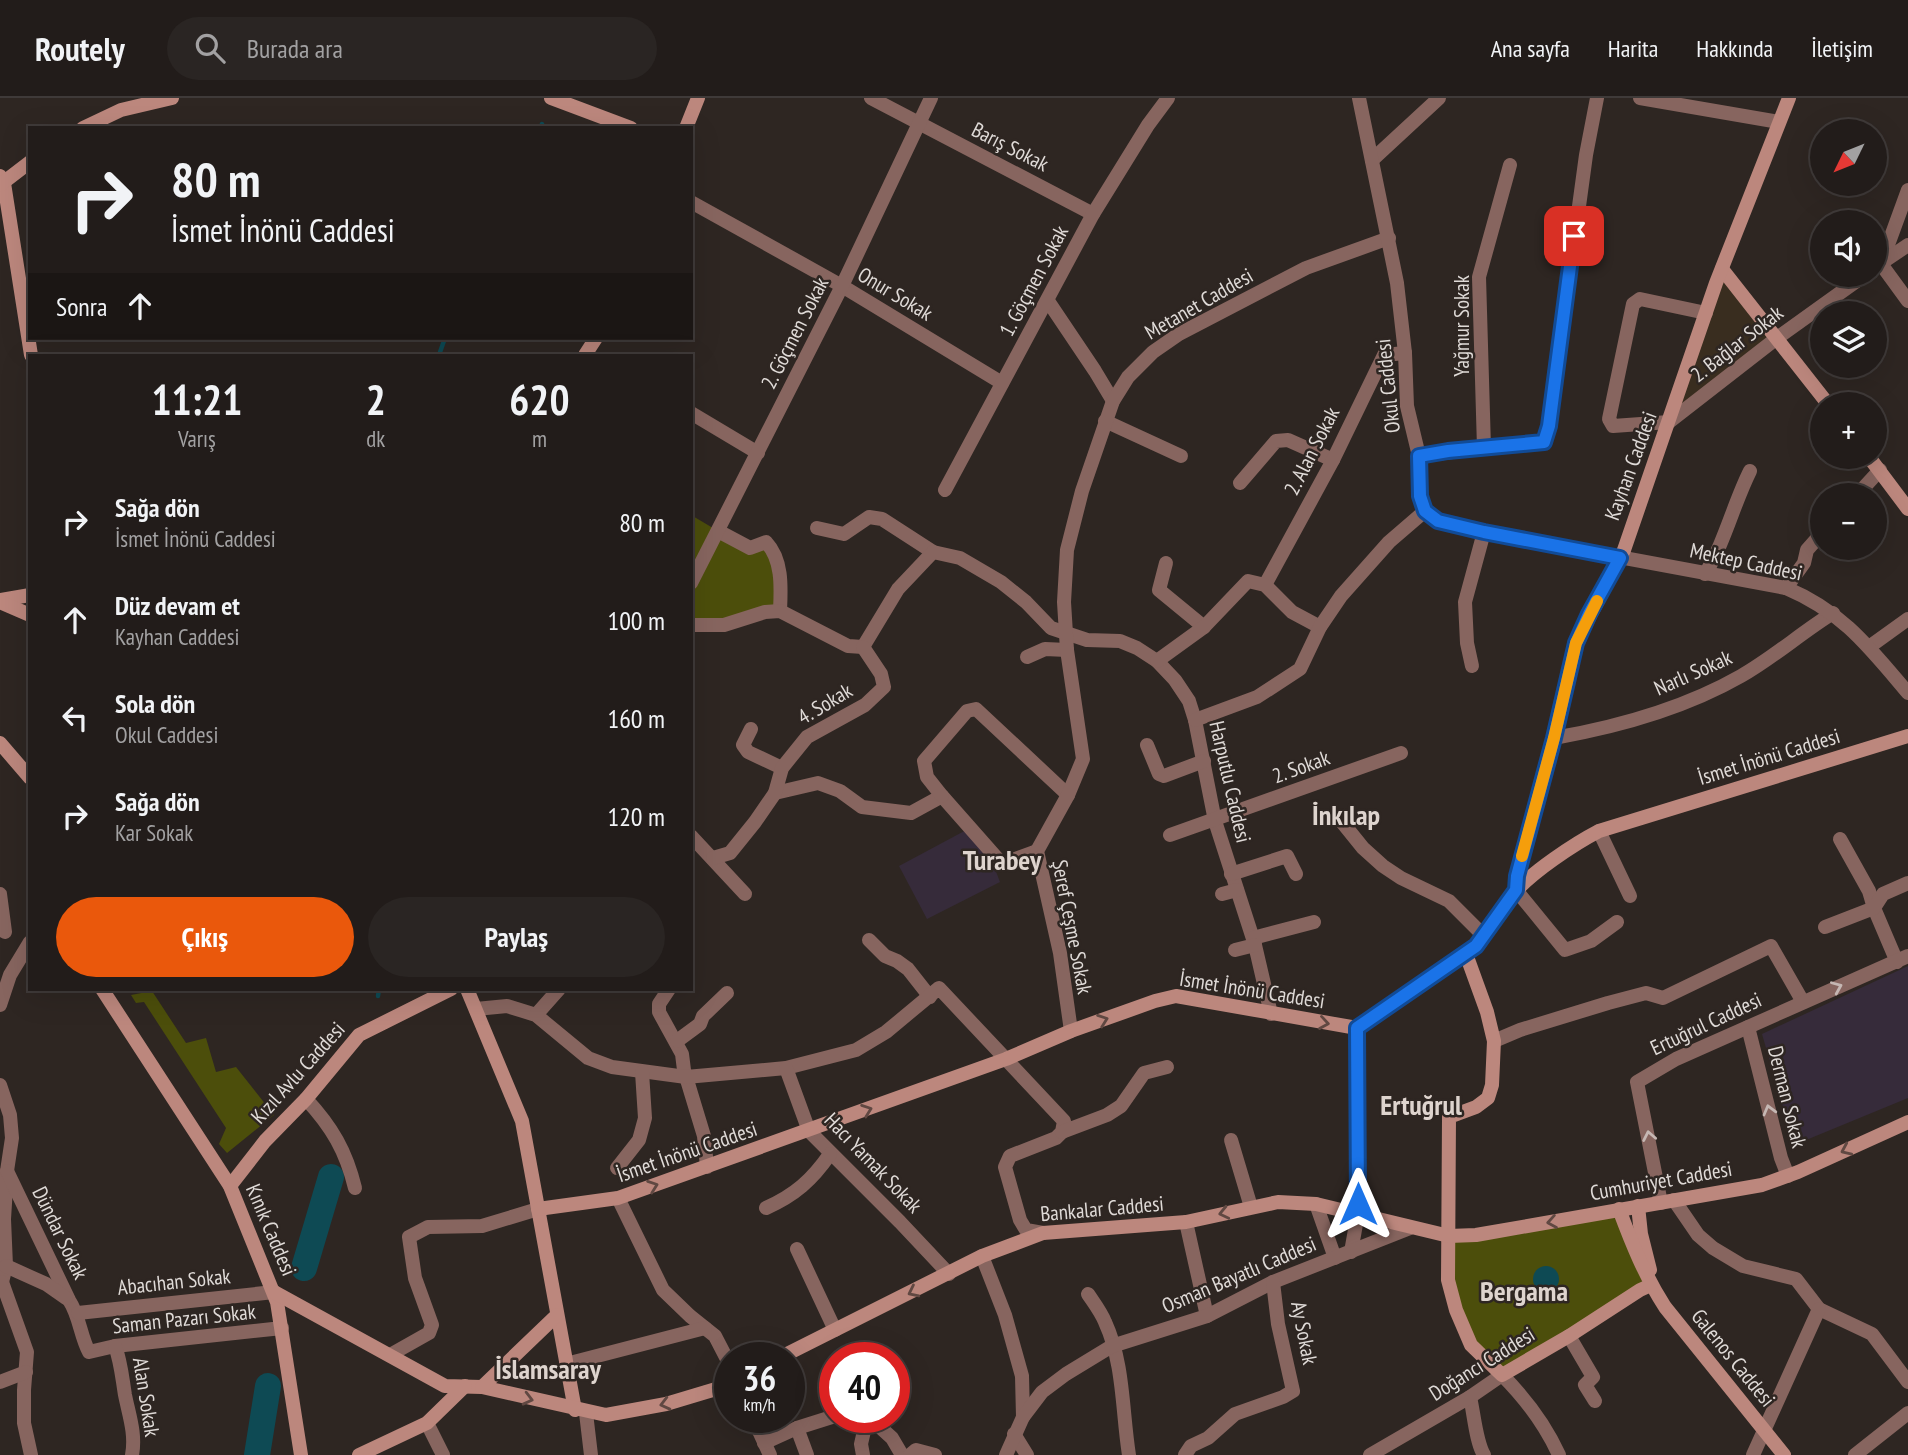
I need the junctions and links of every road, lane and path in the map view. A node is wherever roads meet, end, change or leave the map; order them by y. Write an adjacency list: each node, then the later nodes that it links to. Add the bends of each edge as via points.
1 (172, 98): 14 (main road, via 121,110)
2 (551, 98): 15 (main road)
3 (698, 98): 16 (main road)
4 (871, 98): 13 (street, Barış Sokak)
5 (931, 98): 13 (street, 2. Göçmen Sokak)
6 (1168, 98): 23 (street, 1. Göçmen Sokak)
7 (1359, 98): 17 (street, Okul Caddesi)
8 (1439, 98): 17 (street)
9 (1597, 98): 44 (street, via 1544,442)
10 (1640, 98): 12 (street)
11 (1788, 98): 12 (main road, Kayhan Caddesi)
12 (1779, 122): 28 (main road, Kayhan Caddesi)
13 (918, 124): 23 (street, Barış Sokak); 30 (street, 2. Göçmen Sokak)
14 (87, 126)
15 (626, 126)
16 (687, 126)
17 (1372, 160): 24 (street, Okul Caddesi)
18 (28, 163): 20 (main road)
19 (1510, 165): 44 (street, Yağmur Sokak, via 1479,277)
20 (1, 182): 35 (main road)
21 (1908, 190): 25 (street)
22 (693, 203): 30 (street, Onur Sokak)
23 (1093, 214): 32 (street, 1. Göçmen Sokak)
24 (1389, 238): 37 (street, Okul Caddesi); 40 (street, Metanet Caddesi, via 1306,268 1179,334 1128,377)
25 (1887, 243)
26 (1908, 244): 27 (street)
27 (1887, 259)
28 (1722, 269): 34 (main road, Kayhan Caddesi); 36 (main road)
29 (1887, 276): 33 (street)
30 (842, 286): 38 (street, Onur Sokak); 45 (street, 2. Göçmen Sokak)
31 (1848, 287): 36 (street, 2. Bağlar Sokak)
32 (1048, 301): 38 (street, 1. Göçmen Sokak); 40 (street)
33 (1908, 301)
34 (1706, 313): 43 (main road, Kayhan Caddesi); 43 (street, via 1640,299 1633,304 1609,419 1613,426)
35 (28, 338)
36 (1777, 338): 39 (main road); 43 (street, 2. Bağlar Sokak)
37 (1405, 353): 47 (street, Okul Caddesi, via 1407,406); 48 (street, 2. Alan Sokak, via 1384,355)
38 (1002, 383): 53 (street, 1. Göçmen Sokak)
39 (1819, 392)
40 (1113, 401): 42 (street, Metanet Caddesi)
41 (693, 414): 45 (street)
42 (1105, 421): 46 (street); 76 (street, Metanet Caddesi, via 1067,550)
43 (1669, 422): 61 (main road, Kayhan Caddesi)
44 (1484, 448): 47 (street)
45 (758, 453): 57 (street, 2. Göçmen Sokak)
46 (1181, 456)
47 (1419, 456): 55 (street, Okul Caddesi)
48 (1333, 460): 52 (street, via 1288,440 1276,440); 65 (street, 2. Alan Sokak)
49 (1880, 470): 51 (street); 54 (main road)
50 (1750, 471): 63 (street)
51 (1868, 483)
52 (1240, 484)
53 (945, 489)
54 (1908, 509)
55 (1425, 511): 58 (street, via 1438,521); 75 (street, via 1389,542)
56 (817, 528): 60 (street, via 844,534 869,517 882,519)
57 (718, 531): 64 (street, 2. Göçmen Sokak); 69 (street, via 750,548 766,542 775,552)
58 (1484, 532): 61 (street); 82 (street, via 1465,602)
59 (1810, 547): 66 (street)
60 (933, 552): 76 (street, via 960,558 1001,582 1051,628); 77 (street, via 898,589)
61 (1620, 558): 63 (street, Mektep Caddesi); 87 (main road, Kayhan Caddesi, via 1576,643)
62 (1166, 563): 74 (street, via 1158,590)
63 (1705, 574): 66 (street, Mektep Caddesi)
64 (693, 579)
65 (1265, 585): 74 (street, via 1248,581); 75 (street, via 1292,612)
66 (1786, 588): 70 (street, Mektep Caddesi)
67 (28, 595): 68 (main road)
68 (0, 601): 71 (main road)
69 (780, 611): 73 (street, via 724,625); 77 (street, via 848,646)
70 (1833, 613): 78 (street, Mektep Caddesi); 87 (street, Narlı Sokak, via 1741,677 1625,723)
71 (28, 614)
72 (1908, 619): 78 (street)
73 (693, 625)
74 (1204, 626): 81 (street)
75 (1320, 627): 84 (street, via 1300,668 1257,697)
76 (1066, 633): 79 (street, Şeref Çeşme Sokak); 81 (street, Harputlu Caddesi, via 1087,640 1120,641)
77 (863, 647): 92 (street, 4. Sokak, via 884,687 864,705 807,737)
78 (1868, 647): 83 (street, Mektep Caddesi)
79 (1067, 650): 80 (street, via 1045,649); 95 (street, Şeref Çeşme Sokak, via 1083,760)
80 (1027, 657)
81 (1157, 661): 84 (street, Harputlu Caddesi, via 1189,701)
82 (1472, 666)
83 (1908, 693)
84 (1195, 720): 91 (street, Harputlu Caddesi)
85 (751, 729): 92 (street, via 743,745 748,752)
86 (1908, 736): 99 (main road, İsmet İnönü Caddesi)
87 (1554, 738): 109 (main road, Kayhan Caddesi)
88 (0, 743): 93 (main road)
89 (1147, 745): 91 (street, via 1164,776)
90 (1401, 753): 97 (street, 2. Sokak)
91 (1203, 761): 97 (street, Harputlu Caddesi)
92 (782, 768): 94 (street, 4. Sokak)
93 (28, 776)
94 (775, 793): 96 (street, via 818,783 840,791 862,807 903,813); 104 (street, 4. Sokak, via 730,853)
95 (1068, 795): 96 (street, via 976,709 967,711 924,761 927,777); 103 (street, Şeref Çeşme Sokak)
96 (942, 796): 103 (street, via 1002,864)
97 (1215, 821): 100 (street, 2. Sokak); 105 (street, Harputlu Caddesi)
98 (1342, 822): 119 (street, via 1384,866 1450,901)
99 (1599, 831): 109 (main road, İsmet İnönü Caddesi, via 1572,845); 113 (street)
100 (1170, 835)
101 (693, 838): 104 (street)
102 (1840, 839): 114 (street)
103 (1037, 851): 141 (street, Şeref Çeşme Sokak, via 1060,953)
104 (713, 858): 111 (street)
105 (1231, 874): 106 (street, via 1287,856); 108 (street, Harputlu Caddesi)
106 (1296, 874)
107 (1908, 883): 114 (street, via 1884,894)
108 (1237, 890): 112 (street); 122 (street, Harputlu Caddesi)
109 (1516, 890): 116 (street, via 1565,950 1591,941); 119 (main road, İsmet İnönü Caddesi)
110 (0, 894): 118 (street)
111 (745, 894)
112 (1222, 894)
113 (1630, 896)
114 (1874, 908): 117 (street); 126 (street)
115 (1314, 922): 122 (street)
116 (1617, 922)
117 (1825, 927)
118 (3, 931): 121 (street)
119 (1483, 936): 125 (main road, İsmet İnönü Caddesi)
120 (869, 940): 133 (street, via 908,969)
121 (28, 941)
122 (1254, 941): 124 (street); 137 (street, Harputlu Caddesi)
123 (28, 945): 135 (street, via 10,975)
124 (1235, 950)
125 (1466, 954): 140 (main road, İsmet İnönü Caddesi); 143 (main road)
126 (1902, 959): 134 (street, Ertuğrul Caddesi, one-way to 126)
127 (103, 991): 160 (main road, Kınık Caddesi)
128 (447, 991): 150 (main road, Kızıl Avlu Caddesi, via 359,1035)
129 (468, 991): 136 (main road)
130 (557, 991): 138 (street)
131 (667, 991): 142 (street, via 659,1012)
132 (727, 993): 142 (street, via 700,1024)
133 (930, 997): 144 (street, via 939,989); 145 (street, via 856,1050)
134 (1803, 1002): 139 (street, Ertuğrul Caddesi); 143 (street, via 1771,946 1663,998 1646,993 1580,1010)
135 (0, 1005)
136 (476, 1009): 138 (street, via 507,1006); 168 (main road, via 522,1121)
137 (1271, 1014): 140 (main road, İsmet İnönü Caddesi, one-way to 140); 141 (main road, İsmet İnönü Caddesi, one-way to 137, via 1176,996)
138 (536, 1015): 147 (street, via 588,1058)
139 (1748, 1027): 159 (street, Derman Sokak, one-way to 139); 163 (street, Ertuğrul Caddesi, one-way to 139, via 1637,1082)
140 (1357, 1028): 170 (street)
141 (1071, 1031): 144 (main road, İsmet İnönü Caddesi)
142 (677, 1041): 148 (street)
143 (1494, 1041): 174 (main road, via 1488,1098 1449,1117)
144 (1006, 1059): 152 (main road, İsmet İnönü Caddesi, one-way to 144); 153 (street, via 1064,1121)
145 (786, 1068): 148 (street); 152 (street, Hacı Yamak Sokak)
146 (1167, 1068): 153 (street, via 1144,1073 1121,1106 1107,1115)
147 (642, 1072): 148 (street); 157 (street, via 645,1118 639,1140)
148 (686, 1077): 156 (street, via 704,1136)
149 (0, 1085): 158 (street, via 12,1138)
150 (306, 1099): 160 (main road, Kızıl Avlu Caddesi); 161 (street, via 348,1160)
151 (1908, 1122): 159 (main road, Cumhuriyet Caddesi, one-way to 159)
152 (809, 1131): 155 (street, Hacı Yamak Sokak); 156 (main road, İsmet İnönü Caddesi)
153 (1062, 1132): 173 (street, via 1010,1156 1005,1167 1020,1220 1026,1230)
154 (1231, 1140): 166 (street)
155 (830, 1154): 167 (street, via 803,1188); 180 (street, Hacı Yamak Sokak)
156 (707, 1167): 162 (main road, İsmet İnönü Caddesi, one-way to 156)
157 (617, 1168)
158 (7, 1171): 179 (street); 186 (street, Dündar Sokak)
159 (1788, 1176): 163 (main road, Cumhuriyet Caddesi, via 1762,1185)
160 (230, 1186): 184 (main road, Kınık Caddesi)
161 (355, 1188)
162 (618, 1198): 168 (main road, İsmet İnönü Caddesi); 192 (street, via 663,1290)
163 (1667, 1201): 165 (main road, Cumhuriyet Caddesi); 187 (street, via 1713,1248 1743,1266 1796,1279)
164 (1316, 1204): 166 (main road, Bankalar Caddesi, via 1278,1202); 170 (main road, Bankalar Caddesi); 178 (street)
165 (1638, 1206): 169 (main road, Cumhuriyet Caddesi); 183 (main road, Galenos Caddesi)
166 (1251, 1207): 171 (main road, Bankalar Caddesi, one-way to 171)
167 (766, 1208)
168 (538, 1209): 189 (main road); 199 (street, via 482,1226 428,1227 409,1237 415,1278 432,1325 429,1333)
169 (1619, 1209): 174 (main road, Cumhuriyet Caddesi, one-way to 174); 183 (main road, Galenos Caddesi)
170 (1358, 1213): 172 (main road, Bankalar Caddesi); 176 (street)
171 (1186, 1222): 173 (main road, Bankalar Caddesi); 190 (street)
172 (1410, 1228): 174 (main road, Cumhuriyet Caddesi); 176 (street, Osman Bayatlı Caddesi)
173 (1043, 1233): 177 (main road, Bankalar Caddesi)
174 (1449, 1236): 202 (main road, via 1448,1280 1463,1331)
175 (797, 1249): 193 (street)
176 (1351, 1252): 178 (street, Osman Bayatlı Caddesi)
177 (982, 1256): 180 (main road, Bankalar Caddesi); 212 (street, via 1023,1376)
178 (1335, 1258): 182 (street, Osman Bayatlı Caddesi)
179 (6, 1266): 181 (street); 186 (street)
180 (949, 1274): 193 (main road, Bankalar Caddesi, one-way to 193)
181 (1, 1282): 201 (street, via 27,1352)
182 (1273, 1282): 190 (street, Osman Bayatlı Caddesi); 237 (street, Ay Sokak, via 1293,1391 1235,1414)
183 (1651, 1285): 194 (main road, Doğancı Caddesi); 214 (main road, Galenos Caddesi)
184 (274, 1292): 188 (street, Abacıhan Sokak); 191 (main road); 199 (main road, Kınık Caddesi)
185 (1088, 1294): 198 (street, via 1105,1321)
186 (69, 1300): 188 (street, Dündar Sokak)
187 (1819, 1309): 204 (street, via 1872,1334); 214 (street)
188 (78, 1313): 197 (street, Saman Pazarı Sokak, via 89,1352)
189 (557, 1315): 200 (main road); 206 (main road)
190 (1207, 1317): 198 (street, Osman Bayatlı Caddesi)
191 (282, 1328): 197 (street, Saman Pazarı Sokak); 225 (main road)
192 (705, 1328): 195 (street); 200 (street)
193 (835, 1330): 196 (main road, Bankalar Caddesi)
194 (1569, 1336): 202 (main road, Doğancı Caddesi); 209 (street, via 1593,1377 1586,1385)
195 (718, 1342)
196 (805, 1345)
197 (115, 1346): 224 (street, Alan Sokak, via 132,1424)
198 (1112, 1346): 212 (street, Osman Bayatlı Caddesi, via 1042,1392); 236 (street, via 1124,1399)
199 (390, 1355): 205 (main road, Kınık Caddesi, via 445,1386)
200 (566, 1364): 210 (main road)
201 (26, 1372): 203 (street); 223 (street, via 24,1423)
202 (1502, 1375): 208 (street, Doğancı Caddesi); 240 (street, via 1526,1400)
203 (0, 1382)
204 (1908, 1382)
205 (465, 1386): 206 (main road, Kınık Caddesi); 213 (main road)
206 (482, 1387): 210 (main road, Kınık Caddesi, one-way to 210)
207 (714, 1390): 210 (main road, one-way to 210, via 606,1415)
208 (1470, 1397): 222 (street, Doğancı Caddesi); 239 (street)
209 (1595, 1401)
210 (580, 1411): 228 (street)
211 (1908, 1413): 243 (street)
212 (1023, 1417): 220 (street, Osman Bayatlı Caddesi)
213 (427, 1423): 226 (main road); 227 (street)
214 (1763, 1429): 241 (street); 242 (main road, Galenos Caddesi)
215 (760, 1433): 221 (street)
216 (790, 1433): 221 (street)
217 (799, 1433): 229 (street)
218 (864, 1433): 230 (street)
219 (886, 1433): 231 (street)
220 (1014, 1434): 234 (street, Osman Bayatlı Caddesi); 235 (street)
221 (767, 1449)
222 (1386, 1451): 238 (street, Doğancı Caddesi)
223 (31, 1455)
224 (132, 1455)
225 (301, 1455)
226 (359, 1455)
227 (443, 1455)
228 (591, 1455)
229 (807, 1455)
230 (863, 1455)
231 (902, 1455)
232 (910, 1455): 233 (street, via 916,1450)
233 (935, 1455)
234 (1006, 1455)
235 (1027, 1455)
236 (1129, 1455)
237 (1185, 1455)
238 (1370, 1455)
239 (1484, 1455)
240 (1559, 1455)
241 (1754, 1455)
242 (1784, 1455)
243 (1854, 1455)

